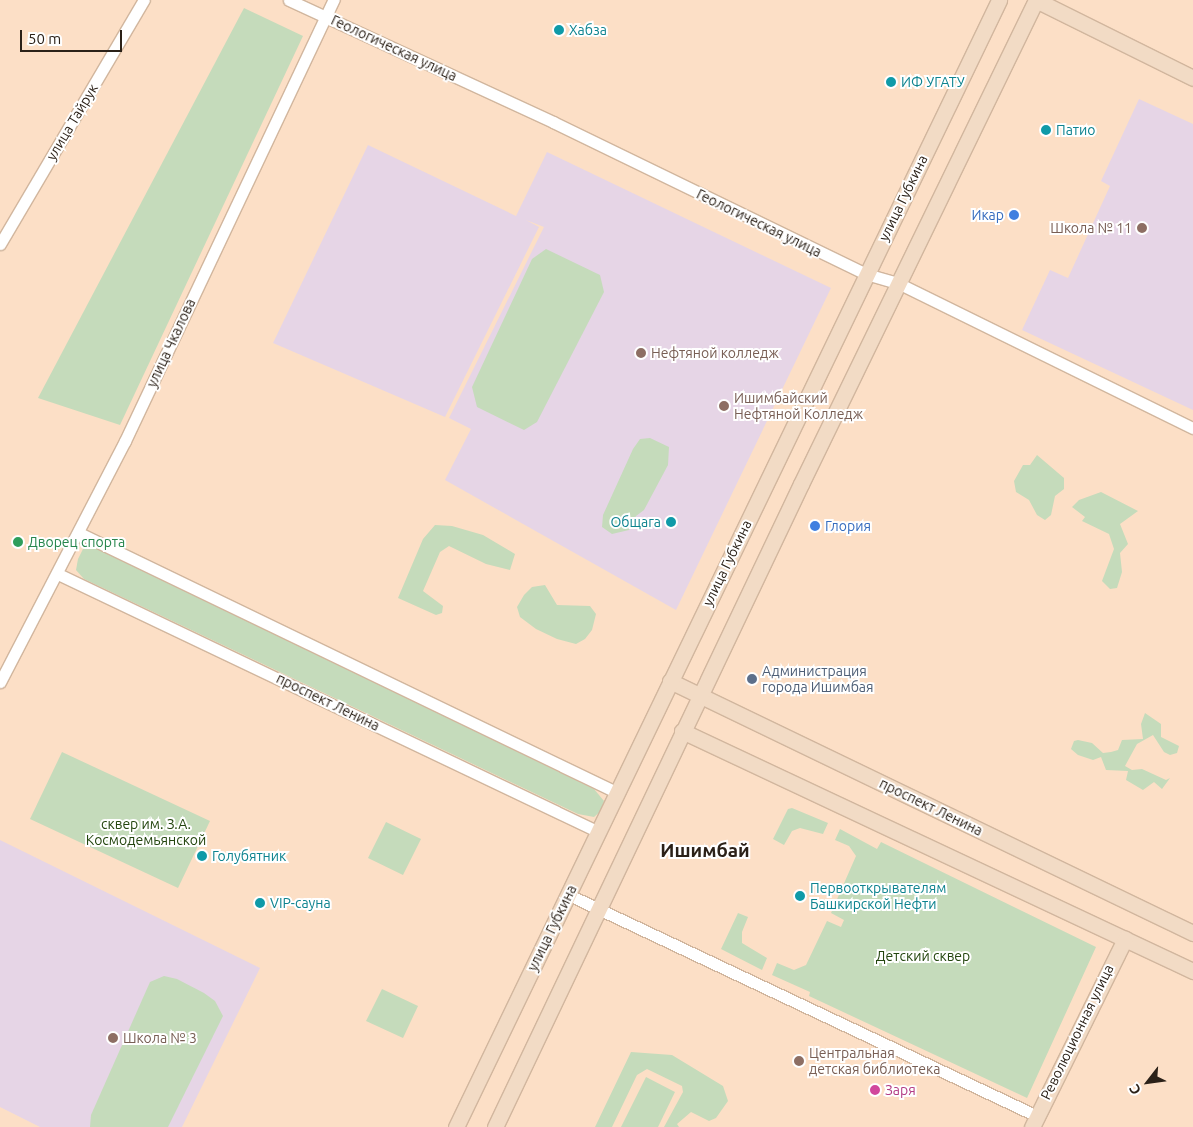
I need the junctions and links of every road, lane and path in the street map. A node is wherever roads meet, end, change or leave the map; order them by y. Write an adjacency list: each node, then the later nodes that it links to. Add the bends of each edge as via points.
1 (144, 0): 8 (street, улица Тайрук)
2 (289, 0): 6 (street)
3 (333, 0): 6 (street, улица Чкалова)
4 (999, 0): 9 (main road, улица Губкина)
5 (1036, 0): 7 (main road); 10 (main road)
6 (326, 15): 9 (street, Геологическая улица); 12 (street, улица Чкалова)
7 (1193, 78)
8 (0, 244)
9 (866, 274): 10 (street, Геологическая улица); 14 (main road, улица Губкина)
10 (900, 284): 11 (street, Геологическая улица); 16 (main road)
11 (1193, 428)
12 (79, 533): 13 (street, улица Чкалова); 18 (street)
13 (58, 574): 15 (street, улица Чкалова); 19 (street, проспект Ленина)
14 (670, 681): 16 (main road, проспект Ленина); 18 (main road, улица Губкина)
15 (0, 682)
16 (700, 694): 17 (main road); 22 (main road, проспект Ленина)
17 (682, 731): 21 (main road); 23 (main road)
18 (618, 793): 19 (main road, улица Губкина)
19 (599, 832): 20 (main road, улица Губкина)
20 (569, 895): 21 (street); 26 (main road, улица Губкина)
21 (598, 909): 25 (street); 27 (main road)
22 (1193, 932)
23 (1125, 939): 24 (main road); 25 (main road, Революционная улица)
24 (1193, 971)
25 (1034, 1122)
26 (456, 1127)
27 (495, 1127)

